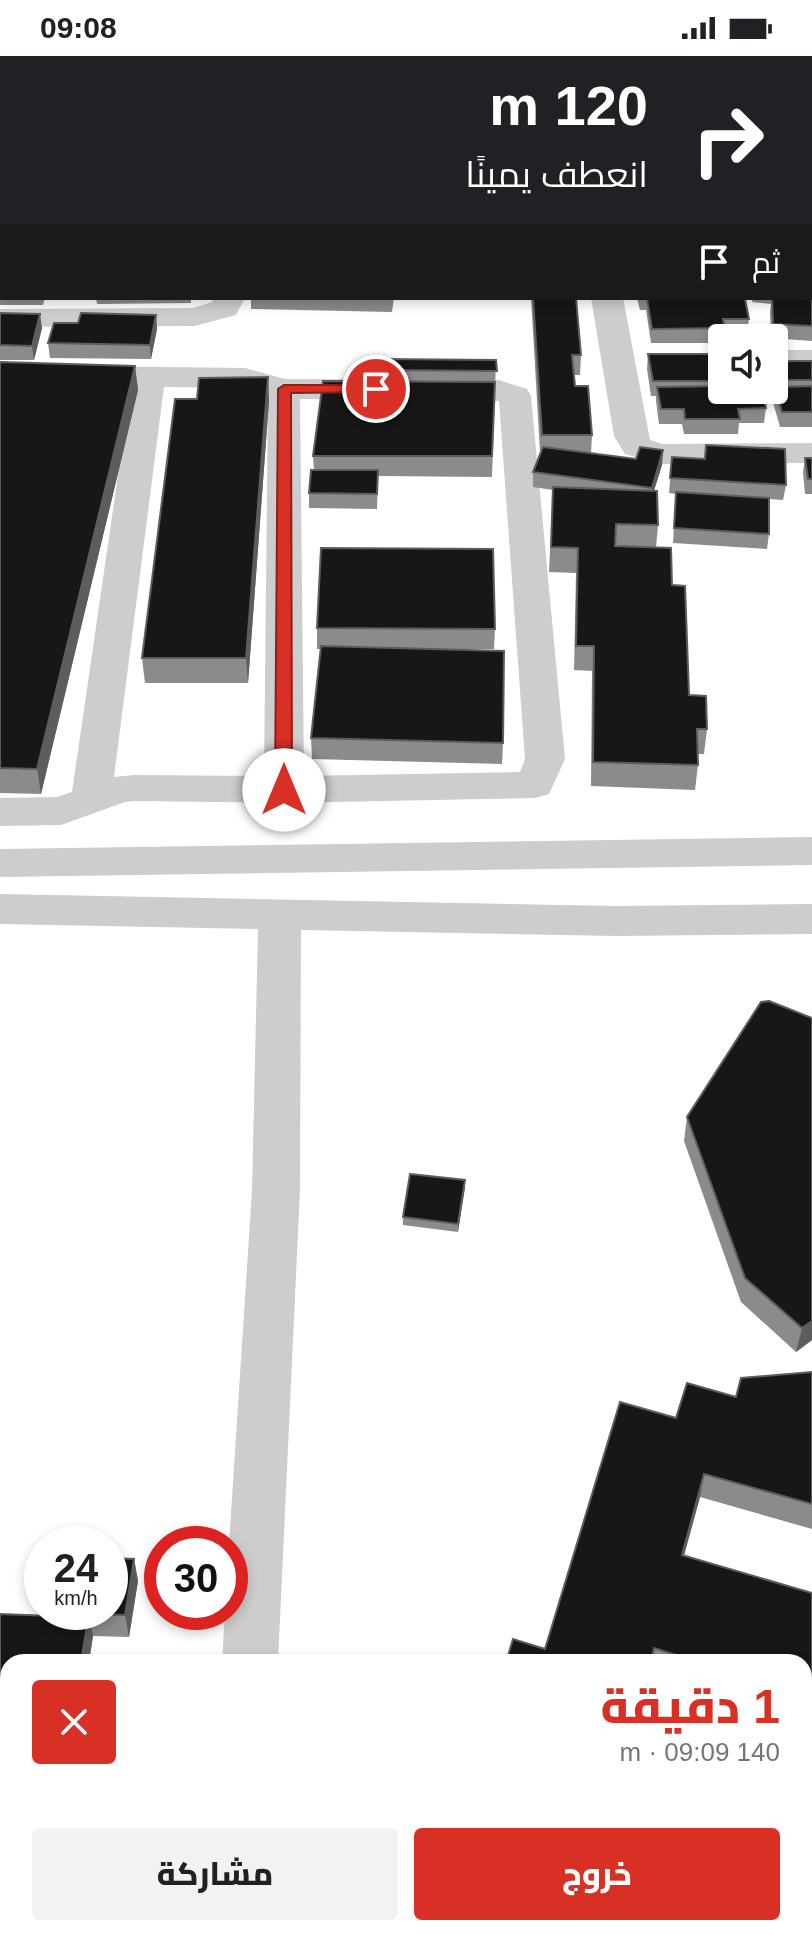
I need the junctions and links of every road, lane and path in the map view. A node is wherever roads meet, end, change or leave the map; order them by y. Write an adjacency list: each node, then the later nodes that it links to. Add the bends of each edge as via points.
1 (228, 300): 3 (street, via 225,308 195,317)
2 (608, 300): 10 (street, via 633,360 631,436 637,447 647,452)
3 (81, 308): 4 (street)
4 (0, 318)
5 (788, 360): 6 (street)
6 (812, 360)
7 (0, 375): 8 (street)
8 (149, 376): 9 (street, via 245,378); 12 (street)
9 (284, 389): 11 (street); 11 (street, via 499,390 515,396 545,759 535,785)
10 (812, 453)
11 (284, 790): 12 (street, via 135,788)
12 (91, 800): 13 (street, via 61,811)
13 (0, 812)
14 (812, 851): 15 (street)
15 (0, 863)
16 (0, 909): 17 (street)
17 (280, 915): 18 (street); 19 (street, via 276,1190)
18 (812, 919)
19 (250, 1654)

